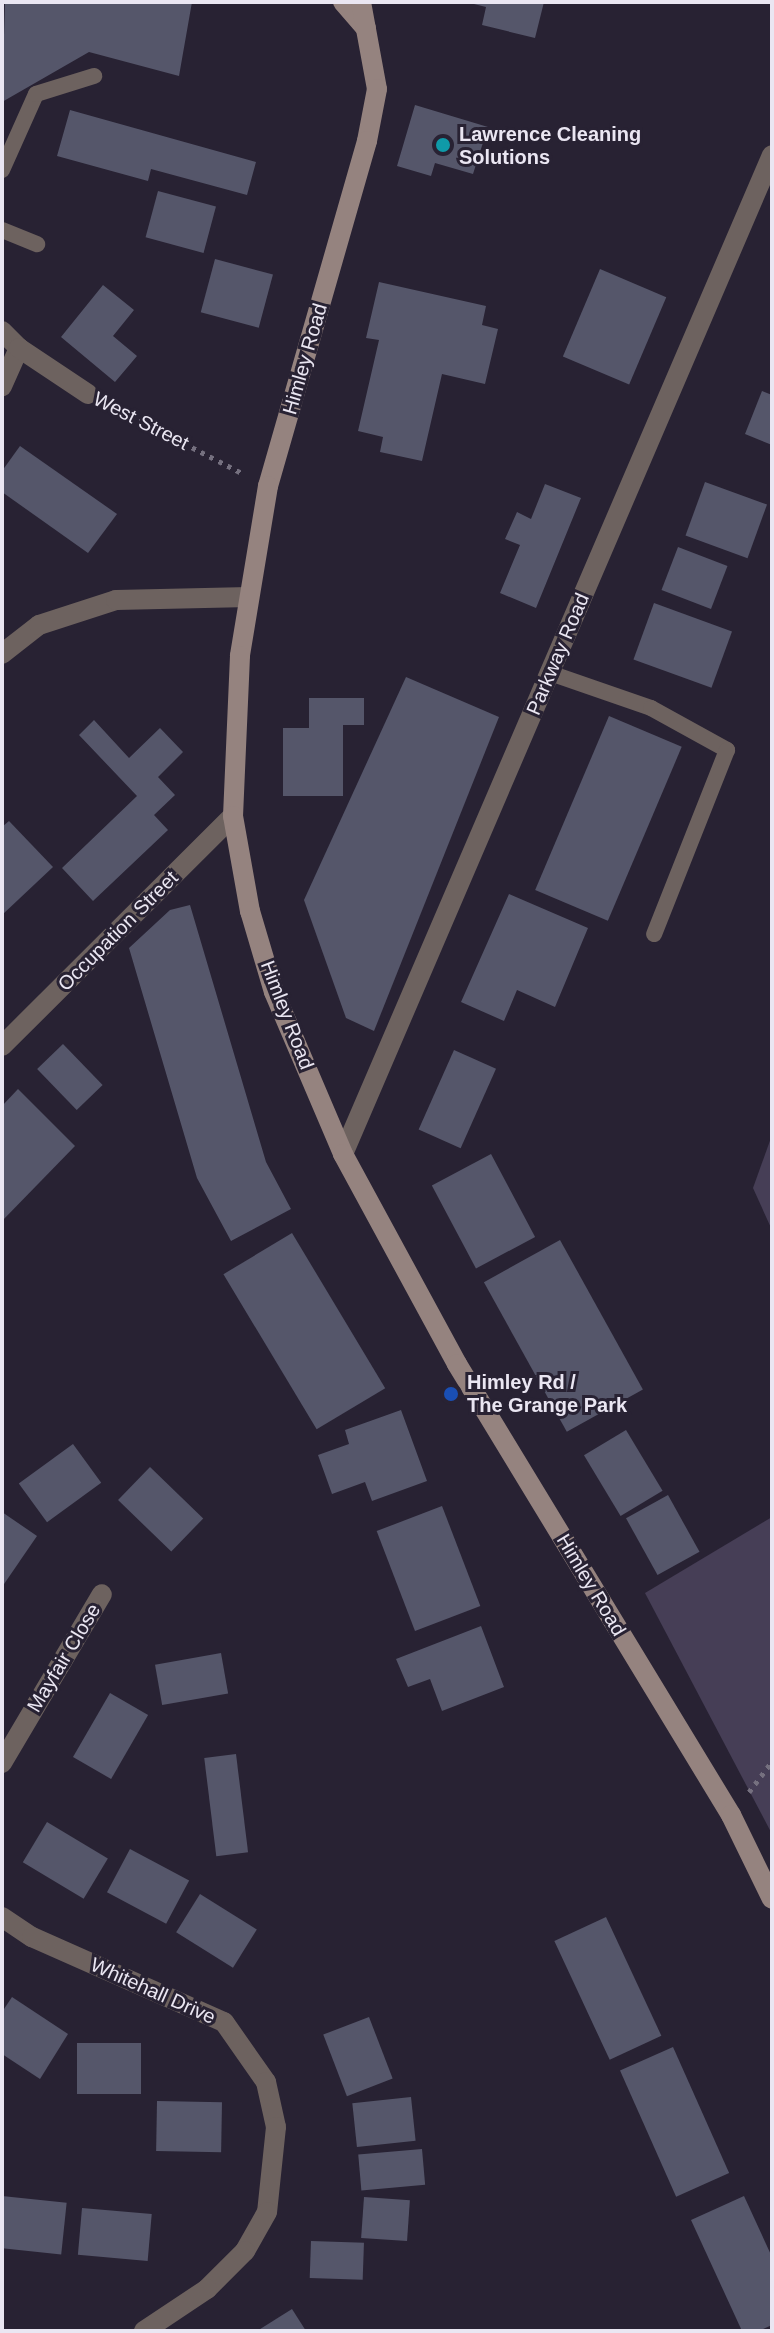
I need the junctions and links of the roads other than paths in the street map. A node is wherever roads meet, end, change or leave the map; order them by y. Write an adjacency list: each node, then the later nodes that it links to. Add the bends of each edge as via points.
1 (343, 2): 3 (main road)
2 (361, 2): 3 (main road, Himley Road)
3 (368, 31): 13 (main road, Himley Road, via 377,89 367,141 268,486)
4 (94, 76): 6 (lane, via 36,94)
5 (772, 155): 15 (street, Parkway Road)
6 (2, 170)
7 (2, 230): 8 (lane)
8 (37, 244)
9 (2, 331): 10 (street, West Street)
10 (19, 348): 11 (street); 12 (street, West Street)
11 (2, 386)
12 (88, 394)
13 (249, 597): 14 (street, via 116,600 39,625); 16 (main road, Himley Road, via 233,738)
14 (2, 654)
15 (550, 673): 17 (lane, via 651,708 727,750); 19 (street, Parkway Road)
16 (233, 816): 18 (street, Occupation Street); 19 (main road, Himley Road, via 250,911 274,992)
17 (654, 934)
18 (2, 1046)
19 (343, 1154): 22 (main road, Himley Road, via 457,1364 731,1815)
20 (102, 1594): 21 (street, Mayfair Close)
21 (2, 1763)
22 (772, 1899)
23 (2, 1917): 24 (street, Whitehall Drive, via 32,1937 224,2022 266,2082 276,2127 267,2212 245,2251 207,2289)
24 (144, 2331)

